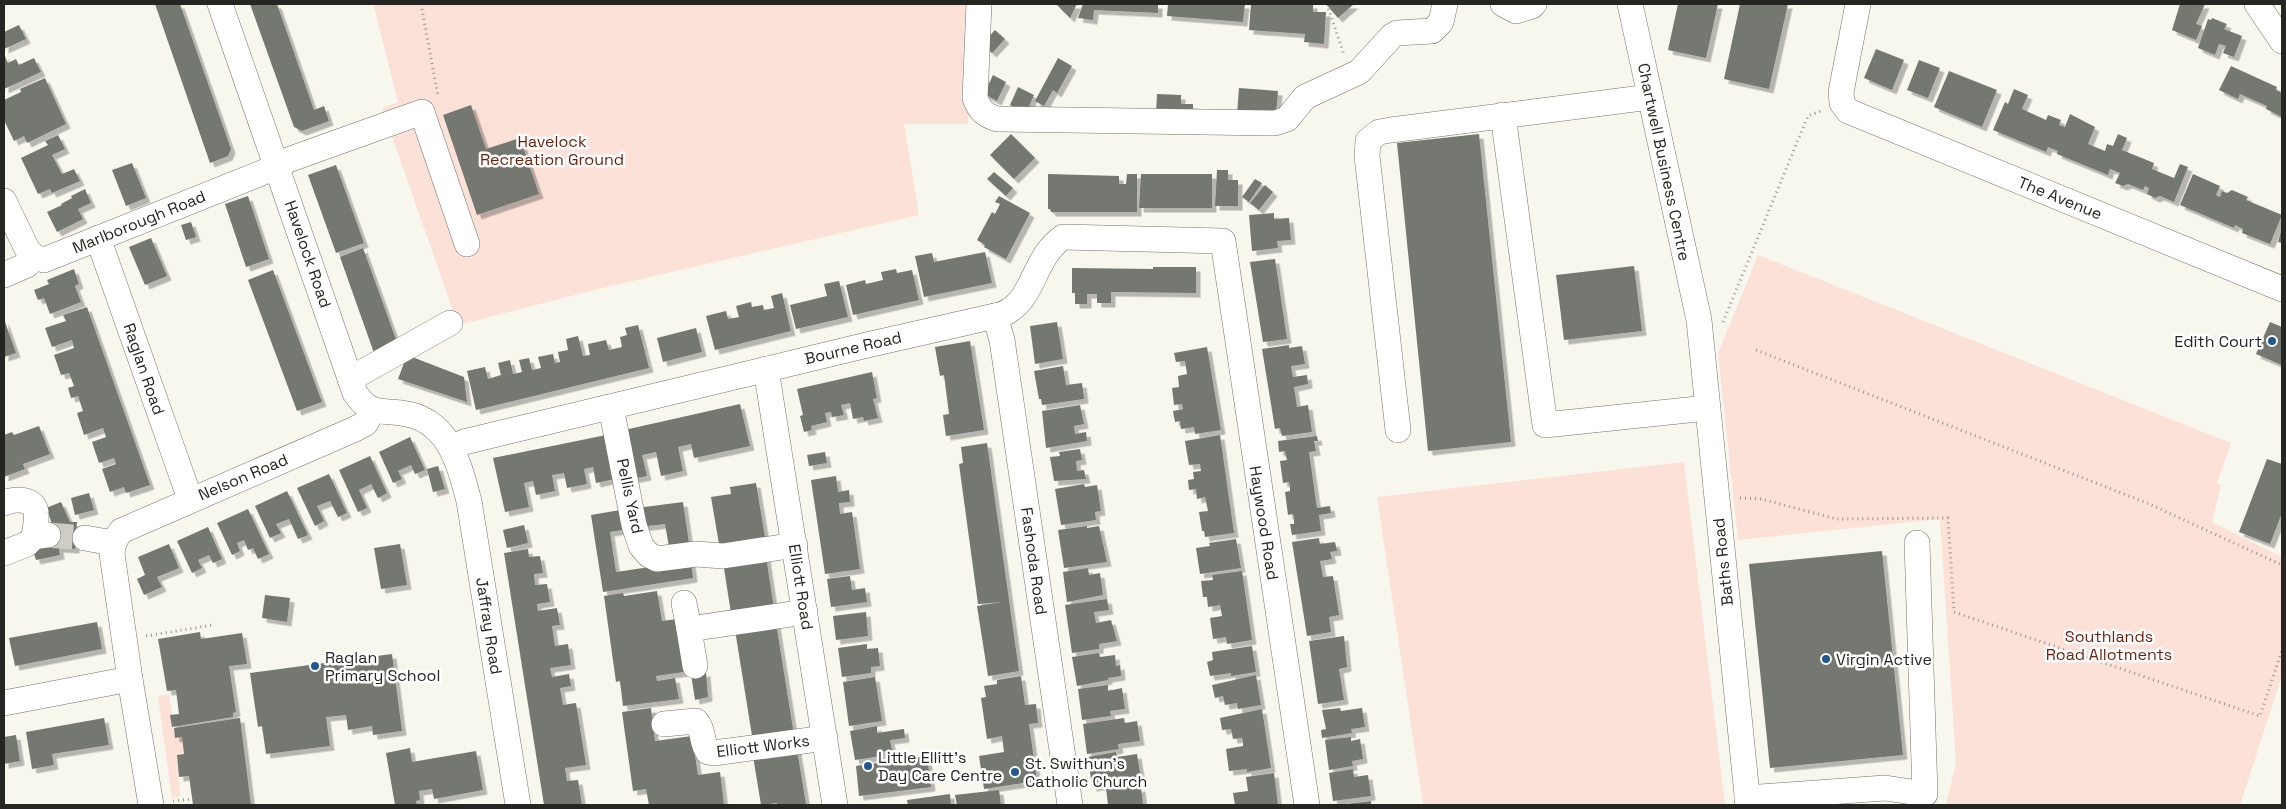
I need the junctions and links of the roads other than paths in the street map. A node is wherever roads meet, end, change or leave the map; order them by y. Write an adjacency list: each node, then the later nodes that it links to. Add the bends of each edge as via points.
1 (220, 4): 12 (street, Havelock Road)
2 (979, 4): 3 (street, via 975,98 985,115 998,119 1275,123 1287,119 1305,97 1359,72 1392,36 1432,31 1438,27)
3 (1445, 4)
4 (1503, 4): 5 (street, via 1516,11)
5 (1534, 4)
6 (1630, 4): 10 (street, Chartwell Business Centre)
7 (1858, 4): 19 (street, The Avenue, via 1841,92 1842,103 1848,111)
8 (2257, 4): 9 (street)
9 (2282, 41)
10 (1650, 97): 11 (street); 21 (street, Chartwell Business Centre)
11 (1503, 115): 26 (street, via 1545,425); 28 (street, via 1379,132 1368,141 1368,166)
12 (277, 166): 14 (street, Marlborough Road); 16 (street, Marlborough Road, via 422,112); 24 (street, Havelock Road)
13 (4, 202): 17 (street)
14 (98, 238): 17 (street, Marlborough Road, via 44,260); 30 (street, Raglan Road)
15 (1222, 241): 20 (street, Bourne Road, via 1062,237 1047,250 1021,300 1010,310); 52 (street, Haywood Road)
16 (467, 244)
17 (34, 257): 18 (street, Marlborough Road, via 27,265)
18 (4, 275)
19 (2282, 289)
20 (995, 316): 23 (street, Bourne Road); 51 (street, Fashoda Road, via 1002,340)
21 (1710, 322): 26 (street, Baths Road)
22 (450, 324): 24 (street)
23 (766, 369): 25 (street, Bourne Road); 35 (street, Elliott Road)
24 (350, 379): 27 (street, Havelock Road, via 359,399)
25 (611, 407): 29 (street, Bourne Road, via 464,442); 35 (street, Pellis Yard, via 634,525 641,546 649,555 657,559 696,554 723,556)
26 (1708, 408): 47 (street, Baths Road)
27 (372, 410): 29 (street, via 416,416 442,433); 30 (street, Nelson Road, via 366,423)
28 (1398, 430)
29 (453, 448): 49 (street, Jaffray Road, via 469,501)
30 (190, 499): 34 (street, Nelson Road, via 122,531)
31 (4, 503): 36 (street, via 24,500 30,503 36,512 41,536)
32 (86, 538): 34 (street)
33 (1916, 543): 45 (street)
34 (112, 544): 41 (street)
35 (795, 545): 38 (street, Elliott Road)
36 (4, 553)
37 (684, 602): 39 (street)
38 (805, 612): 39 (street); 44 (street, Elliott Road)
39 (689, 629): 40 (street)
40 (695, 666)
41 (130, 679): 42 (street); 48 (street)
42 (4, 703)
43 (664, 724): 44 (street, Elliott Works, via 696,721 704,747 714,754)
44 (825, 738): 50 (street, Elliott Road)
45 (1924, 799): 46 (street, via 1885,788)
46 (1795, 800): 47 (street)
47 (1747, 802)
48 (162, 803)
49 (518, 805)
50 (835, 805)
51 (1070, 805)
52 (1308, 805)

